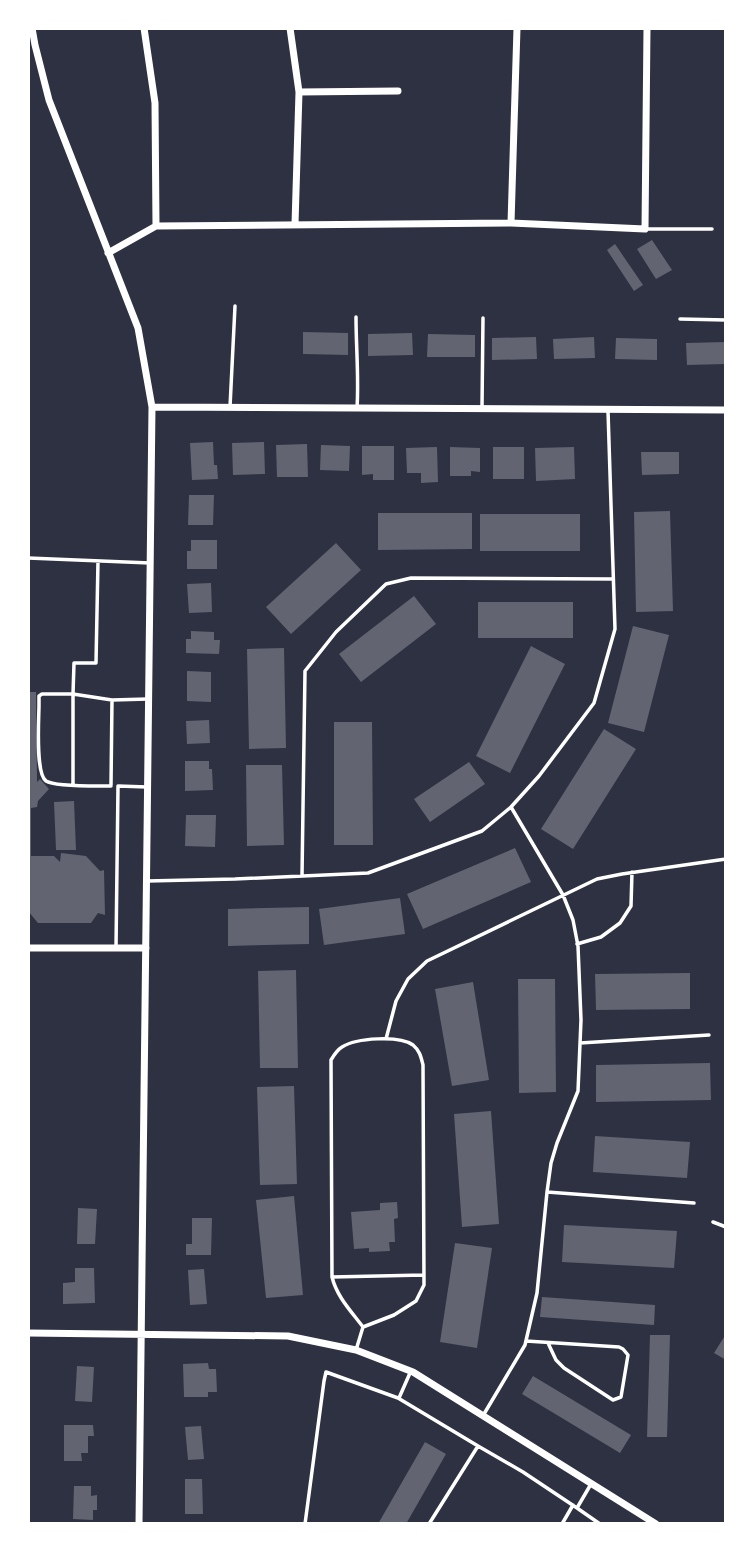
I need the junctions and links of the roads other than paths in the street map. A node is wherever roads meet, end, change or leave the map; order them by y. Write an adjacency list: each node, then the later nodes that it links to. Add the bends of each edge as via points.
1 (32, 28): 13 (street, via 50,100)
2 (144, 28): 10 (street, via 155,103)
3 (290, 28): 7 (street)
4 (517, 28): 8 (street)
5 (647, 28): 11 (street)
6 (398, 91): 7 (street)
7 (299, 92): 9 (street)
8 (511, 223): 9 (street); 11 (street)
9 (295, 224): 10 (street)
10 (156, 226): 13 (street)
11 (645, 229): 12 (lane)
12 (712, 229)
13 (108, 253): 19 (street, via 138,328)
14 (235, 306): 20 (lane)
15 (356, 317): 21 (lane)
16 (483, 318): 22 (lane)
17 (680, 319): 18 (lane)
18 (726, 320)
19 (152, 407): 20 (street); 27 (street)
20 (230, 407): 21 (street)
21 (357, 408): 22 (street)
22 (482, 409): 23 (street)
23 (608, 409): 24 (street); 28 (lane)
24 (726, 410)
25 (28, 558): 26 (lane)
26 (98, 561): 27 (lane); 29 (lane, via 96,663 74,663)
27 (150, 564): 30 (street)
28 (614, 579): 36 (lane, via 615,629 594,703); 39 (lane, via 411,578 386,584 336,632 305,671)
29 (73, 694): 31 (lane); 32 (lane); 32 (lane, via 39,696 39,765 46,781)
30 (150, 699): 31 (lane); 35 (street)
31 (112, 700): 33 (lane)
32 (73, 785): 33 (lane)
33 (111, 786): 34 (lane)
34 (118, 786): 35 (lane); 44 (lane)
35 (148, 787): 40 (street)
36 (511, 807): 39 (lane, via 482,831 368,873); 41 (lane)
37 (726, 859): 38 (lane)
38 (632, 872): 41 (lane, via 597,879); 42 (lane, via 631,906 620,923 601,937)
39 (302, 876): 40 (lane)
40 (146, 881): 45 (street)
41 (563, 895): 42 (lane); 47 (lane, via 426,961 408,979 396,1001)
42 (577, 944): 48 (lane)
43 (28, 948): 44 (street)
44 (116, 948): 45 (street)
45 (146, 948): 57 (street)
46 (709, 1035): 48 (lane)
47 (386, 1039): 53 (lane, via 411,1044 424,1065); 54 (lane, via 342,1047 331,1060)
48 (580, 1043): 49 (lane, via 578,1091 557,1143)
49 (547, 1192): 50 (lane); 58 (lane, via 537,1293)
50 (694, 1203)
51 (713, 1222): 52 (lane)
52 (726, 1227)
53 (425, 1275): 54 (lane); 55 (lane, via 416,1301)
54 (332, 1276): 55 (lane, via 335,1288)
55 (363, 1327): 60 (lane)
56 (28, 1333): 57 (street)
57 (142, 1335): 60 (street, via 288,1336); 67 (street)
58 (526, 1341): 59 (lane); 63 (lane)
59 (548, 1343): 59 (lane, via 620,1346 628,1355 621,1397 613,1400 564,1368)
60 (356, 1350): 61 (street)
61 (411, 1371): 62 (lane); 63 (street)
62 (398, 1398): 64 (lane); 68 (lane, via 326,1372)
63 (483, 1415): 65 (street)
64 (478, 1446): 66 (lane); 69 (lane)
65 (591, 1484): 66 (lane); 72 (street)
66 (575, 1507): 70 (lane); 71 (lane)
67 (139, 1524)
68 (305, 1524)
69 (429, 1524)
70 (562, 1524)
71 (600, 1524)
72 (656, 1524)

